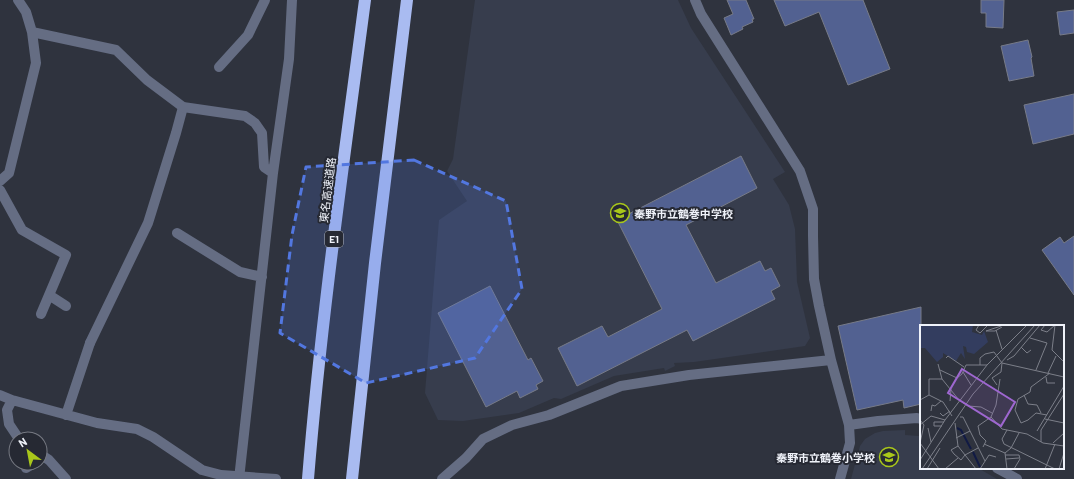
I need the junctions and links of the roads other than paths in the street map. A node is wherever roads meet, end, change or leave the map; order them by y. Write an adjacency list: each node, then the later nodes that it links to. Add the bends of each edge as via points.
1 (18, 0): 7 (street, via 26,12)
2 (265, 0): 8 (street, via 248,35)
3 (292, 0): 10 (street, via 289,59)
4 (365, 0): 30 (highway, 東名高速道路 / E1, via 331,262)
5 (407, 0): 31 (highway)
6 (695, 0): 18 (street, via 800,171 813,209 814,279)
7 (32, 32): 9 (street, via 116,50 147,80); 11 (street, via 36,63 9,174)
8 (219, 66)
9 (183, 107): 10 (street, via 244,116 255,122 262,133 264,167); 21 (street, via 148,223 90,343)
10 (273, 173): 14 (street)
11 (0, 181)
12 (0, 190): 15 (street, via 22,230 66,255)
13 (176, 233): 14 (street, via 240,272)
14 (262, 277): 27 (street)
15 (49, 295): 16 (street); 17 (street)
16 (66, 306)
17 (41, 314)
18 (831, 360): 23 (street); 32 (street, via 689,375 620,386 549,415 512,425 483,439)
19 (0, 395): 20 (street)
20 (12, 400): 21 (street); 24 (street, via 8,410 9,424)
21 (66, 415): 27 (street, via 97,423 137,428 202,470)
22 (920, 419): 23 (street, via 878,421)
23 (849, 426): 33 (street, via 850,443)
24 (14, 431)
25 (48, 459): 28 (street)
26 (999, 469): 34 (street)
27 (240, 478): 29 (street)
28 (66, 479)
29 (276, 479)
30 (308, 479)
31 (352, 479)
32 (442, 479)
33 (840, 479)
34 (1017, 479)

